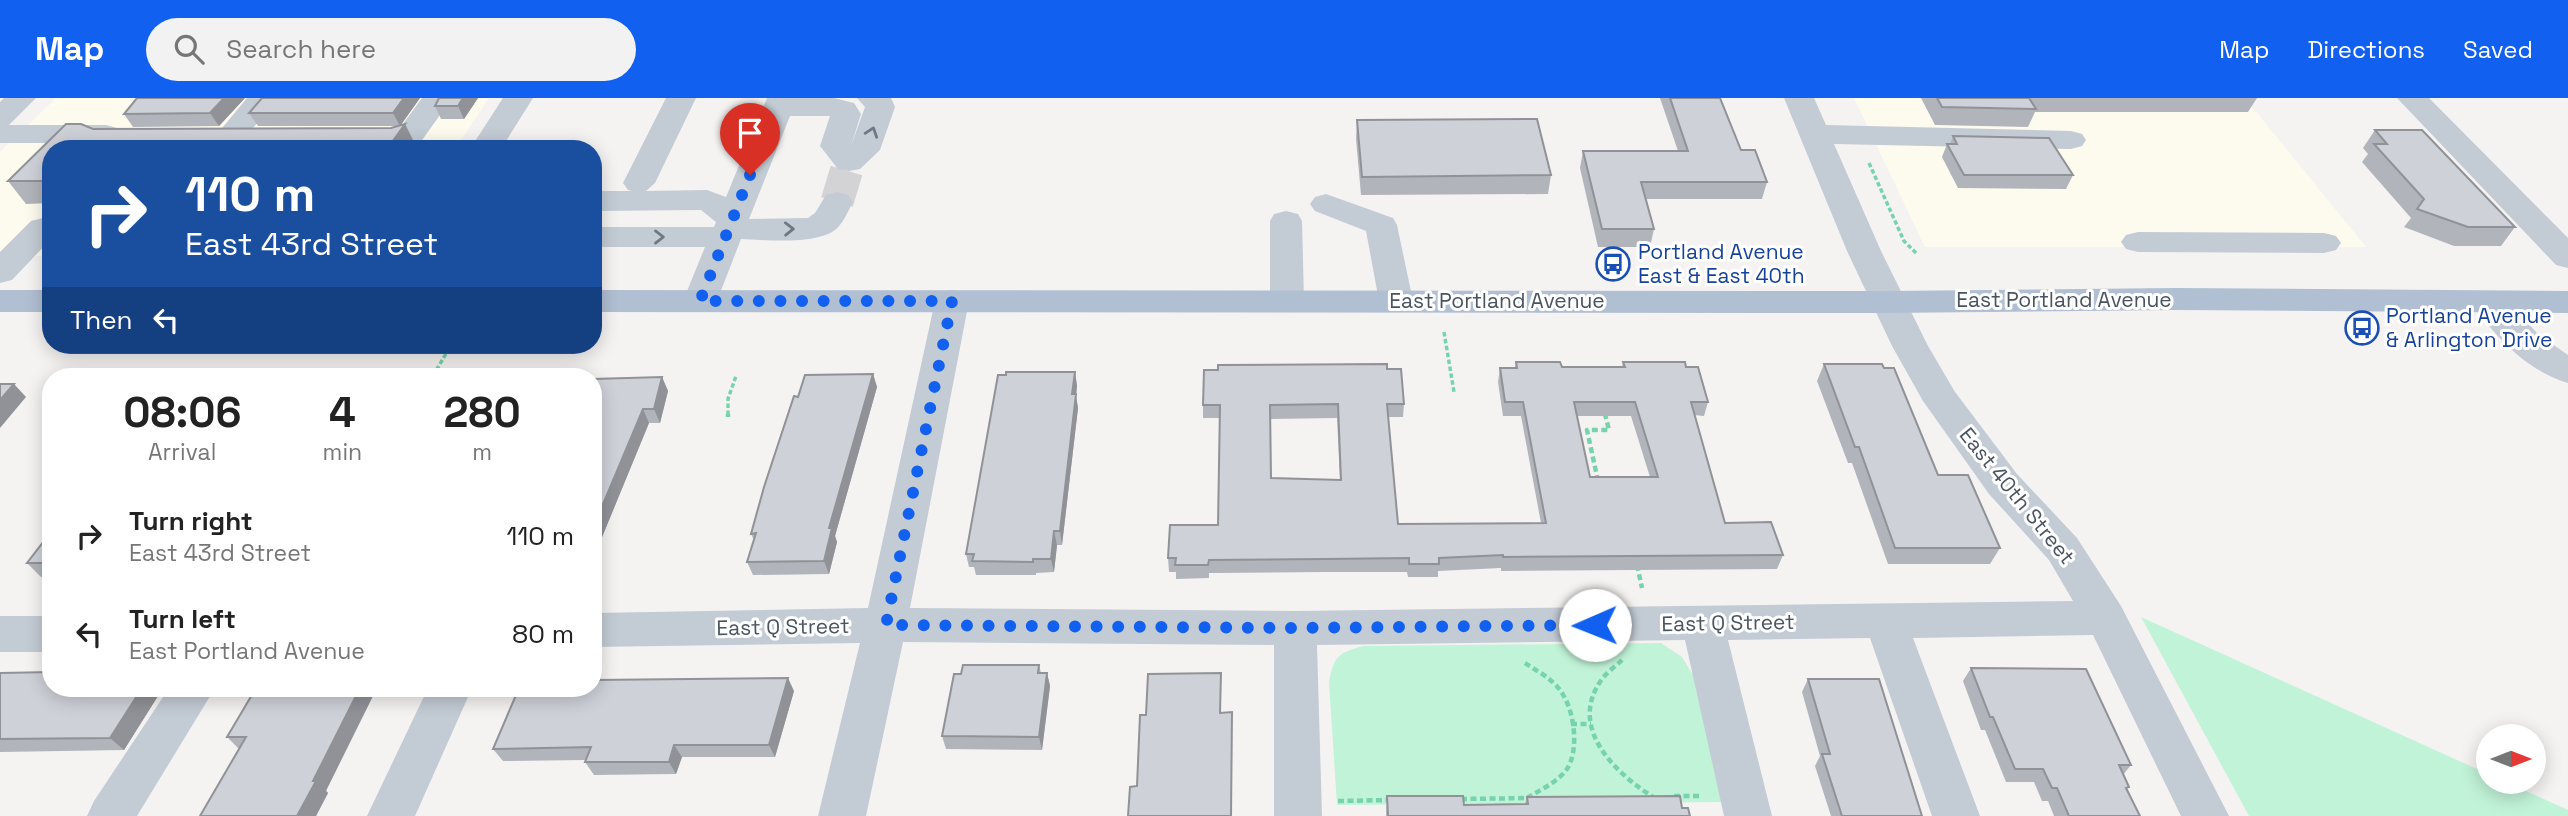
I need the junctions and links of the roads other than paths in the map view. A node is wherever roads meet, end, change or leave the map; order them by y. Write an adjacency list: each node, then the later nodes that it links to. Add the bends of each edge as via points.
1 (21, 98): 10 (street)
2 (263, 98): 15 (street, via 215,139)
3 (437, 98): 14 (street, via 409,137)
4 (518, 98): 16 (street)
5 (681, 98): 18 (street)
6 (872, 98): 9 (street, one-way to 6, via 843,109 846,114 835,146 849,162 865,150 880,107)
7 (1799, 98): 13 (street, East 40th Street)
8 (2412, 98): 28 (street)
9 (780, 103): 24 (street)
10 (0, 118)
11 (122, 130): 12 (street)
12 (0, 134)
13 (1815, 135): 17 (street); 37 (street, East 40th Street)
14 (336, 138)
15 (269, 139)
16 (491, 140)
17 (2071, 140)
18 (639, 183)
19 (602, 201): 24 (street, via 706,200 720,207)
20 (836, 202): 24 (street, one-way to 20, via 820,225)
21 (1326, 205): 36 (street, via 1381,225)
22 (1286, 221): 35 (street)
23 (42, 229): 29 (street)
24 (729, 229): 25 (street, one-way to 24); 33 (street)
25 (602, 236)
26 (2138, 242): 27 (street)
27 (2324, 243)
28 (2568, 257)
29 (0, 272)
30 (0, 301): 31 (main road)
31 (42, 301)
32 (602, 301): 33 (main road, East Portland Avenue)
33 (700, 301): 34 (main road, East Portland Avenue)
34 (952, 301): 35 (main road, East Portland Avenue); 45 (street)
35 (1287, 301): 36 (main road, East Portland Avenue)
36 (1396, 301): 37 (main road, East Portland Avenue)
37 (1889, 302): 38 (main road, East Portland Avenue); 42 (street, East 40th Street, via 1942,401 2003,484 2063,549)
38 (2489, 302): 39 (main road, East Portland Avenue); 40 (street, via 2526,343)
39 (2568, 302)
40 (2560, 367): 41 (street)
41 (2568, 396)
42 (2106, 618): 43 (street, East Q Street); 58 (street, East 40th Street)
43 (1885, 621): 44 (street, East Q Street); 57 (street)
44 (1702, 623): 46 (street, East Q Street); 52 (street)
45 (886, 625): 46 (street, East Q Street); 47 (street, East Q Street); 56 (street)
46 (1295, 628): 53 (street)
47 (602, 630)
48 (0, 634): 49 (street)
49 (42, 634)
50 (187, 697): 54 (street)
51 (446, 697): 55 (street)
52 (1746, 806)
53 (1298, 809)
54 (111, 816)
55 (391, 816)
56 (842, 816)
57 (1956, 816)
58 (2205, 816)

